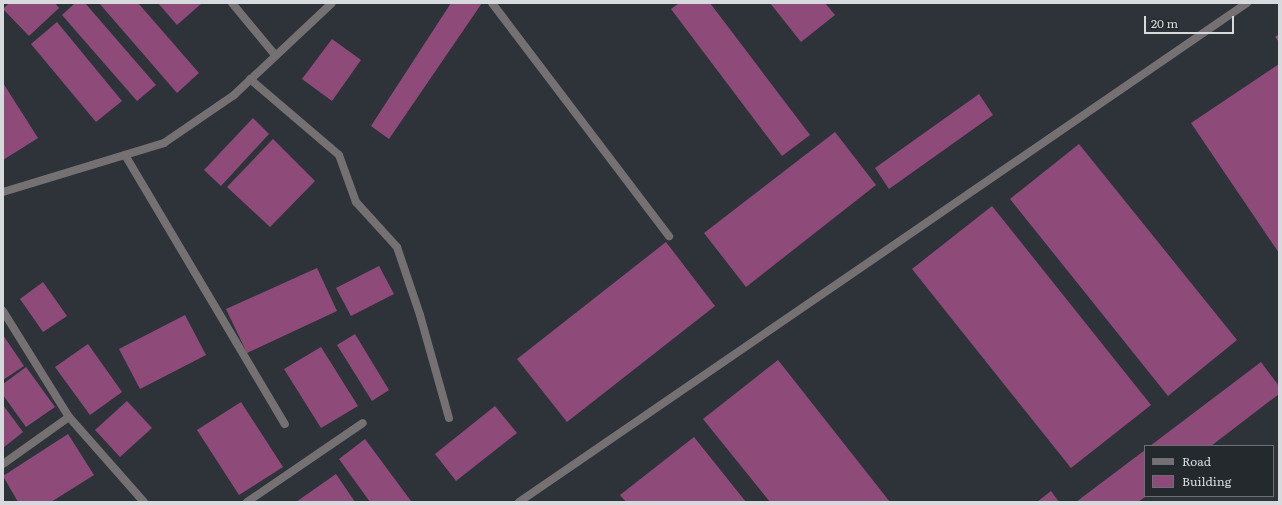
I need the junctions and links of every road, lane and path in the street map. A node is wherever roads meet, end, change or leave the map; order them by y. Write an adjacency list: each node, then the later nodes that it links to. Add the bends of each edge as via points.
1 (232, 3): 5 (street)
2 (332, 3): 5 (street)
3 (492, 3): 9 (street)
4 (1247, 3): 18 (street)
5 (274, 55): 6 (street)
6 (250, 79): 7 (street, via 234,95 164,143); 12 (street, via 339,155 356,202 397,246 420,315)
7 (125, 155): 8 (street); 14 (street)
8 (3, 192)
9 (670, 236)
10 (5, 317): 11 (street)
11 (69, 416): 15 (street); 16 (street)
12 (449, 418)
13 (363, 423): 17 (street)
14 (285, 424)
15 (3, 464)
16 (144, 502)
17 (247, 502)
18 (519, 502)

